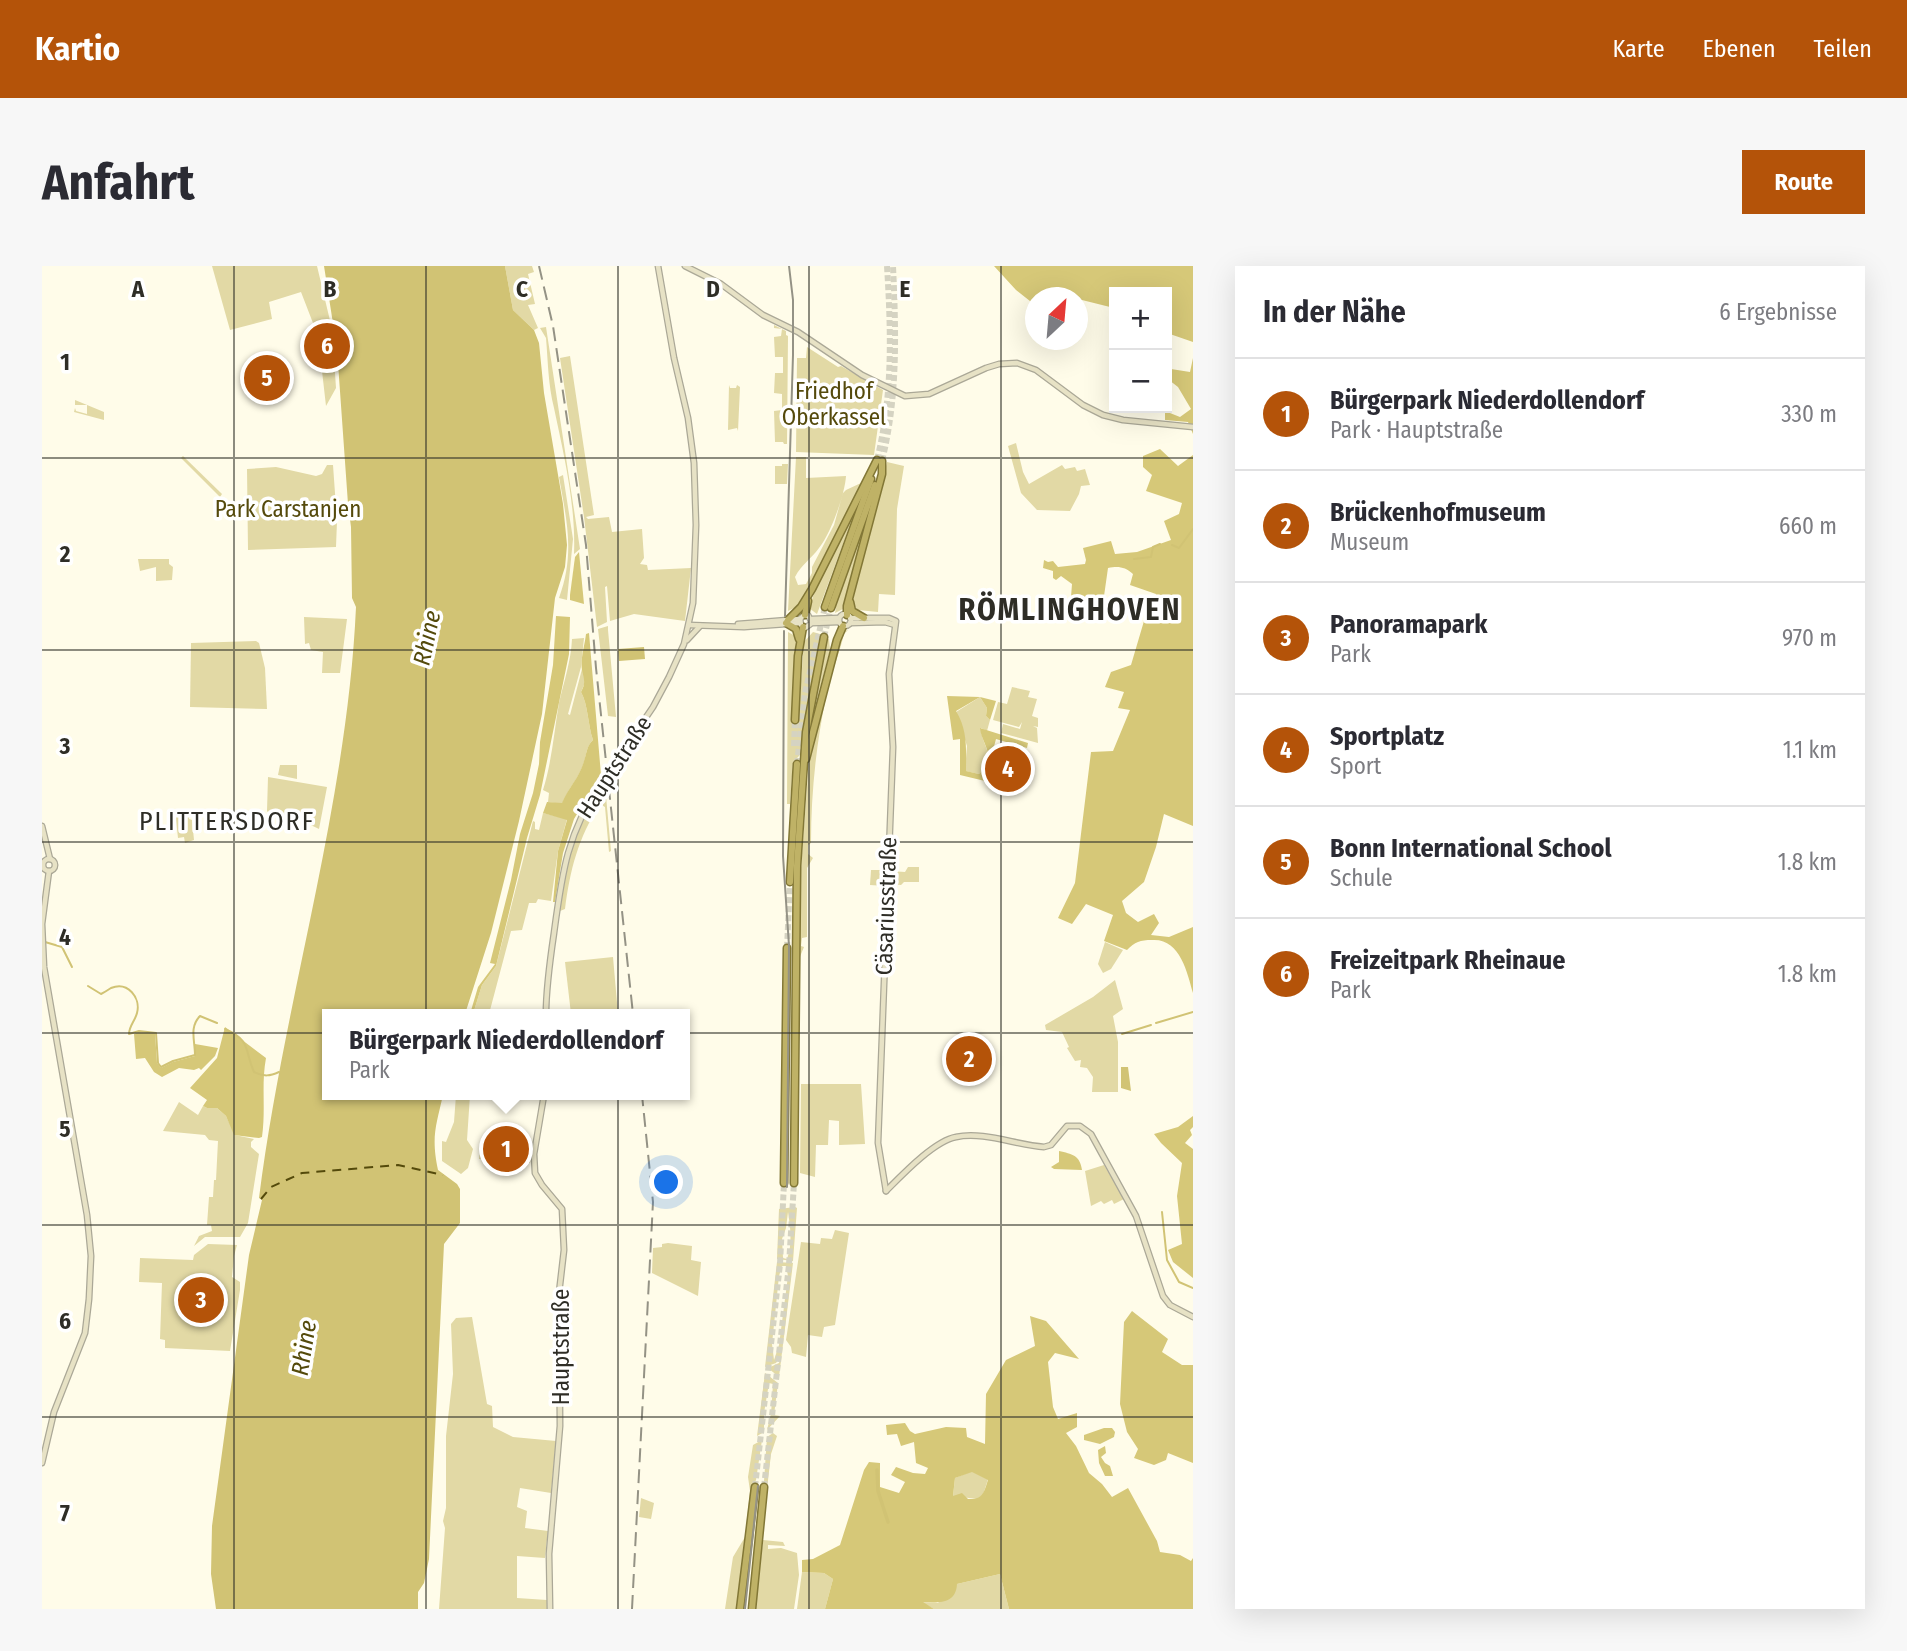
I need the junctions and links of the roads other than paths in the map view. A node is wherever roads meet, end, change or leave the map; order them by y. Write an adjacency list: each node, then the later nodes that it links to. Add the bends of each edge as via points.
1 (658, 266): 8 (main road, Hauptstraße, via 694,460)
2 (685, 266): 3 (main road, via 721,284 852,370 905,396 929,394 994,365 1017,363 1036,370 1103,415)
3 (1193, 427)
4 (880, 461): 5 (highway); 6 (highway, via 882,474); 7 (highway)
5 (812, 589): 11 (highway); 13 (highway)
6 (851, 596): 9 (highway, via 852,611); 10 (highway)
7 (828, 608)
8 (691, 612): 15 (main road, Hauptstraße); 16 (main road)
9 (864, 618): 10 (main road); 14 (main road, via 889,618)
10 (845, 620): 12 (main road); 14 (main road); 21 (highway, via 807,756)
11 (802, 621): 12 (main road); 12 (main road, via 809,627); 13 (main road); 19 (highway)
12 (812, 621)
13 (787, 622): 16 (main road); 19 (highway, via 796,629)
14 (896, 623): 27 (main road, Cäsariusstraße, via 889,674 893,747 878,1143)
15 (689, 625): 16 (main road); 18 (main road, Hauptstraße)
16 (703, 626): 18 (main road)
17 (824, 637): 21 (highway)
18 (684, 643): 25 (main road, Hauptstraße, bridge, via 653,707 582,812 566,857)
19 (800, 644): 20 (highway)
20 (795, 720)
21 (798, 765): 23 (highway); 30 (highway)
22 (42, 826): 32 (main road, via 50,859 43,865 49,871 42,924 44,967 91,1252 85,1333 54,1412)
23 (790, 882)
24 (787, 948): 29 (highway)
25 (546, 1009)
26 (543, 1100): 35 (main road, Hauptstraße, via 535,1173 562,1209 565,1250 559,1293 561,1414 549,1554)
27 (883, 1179): 28 (main road); 28 (main road, Cäsariusstraße, via 886,1191)
28 (895, 1181): 31 (main road, via 951,1138 974,1136 1044,1147 1067,1126 1080,1126 1091,1134 1136,1216 1163,1296)
29 (784, 1183)
30 (794, 1183)
31 (1193, 1317)
32 (42, 1463)
33 (755, 1487): 36 (highway)
34 (764, 1487): 37 (highway)
35 (550, 1609)
36 (740, 1609)
37 (752, 1609)

